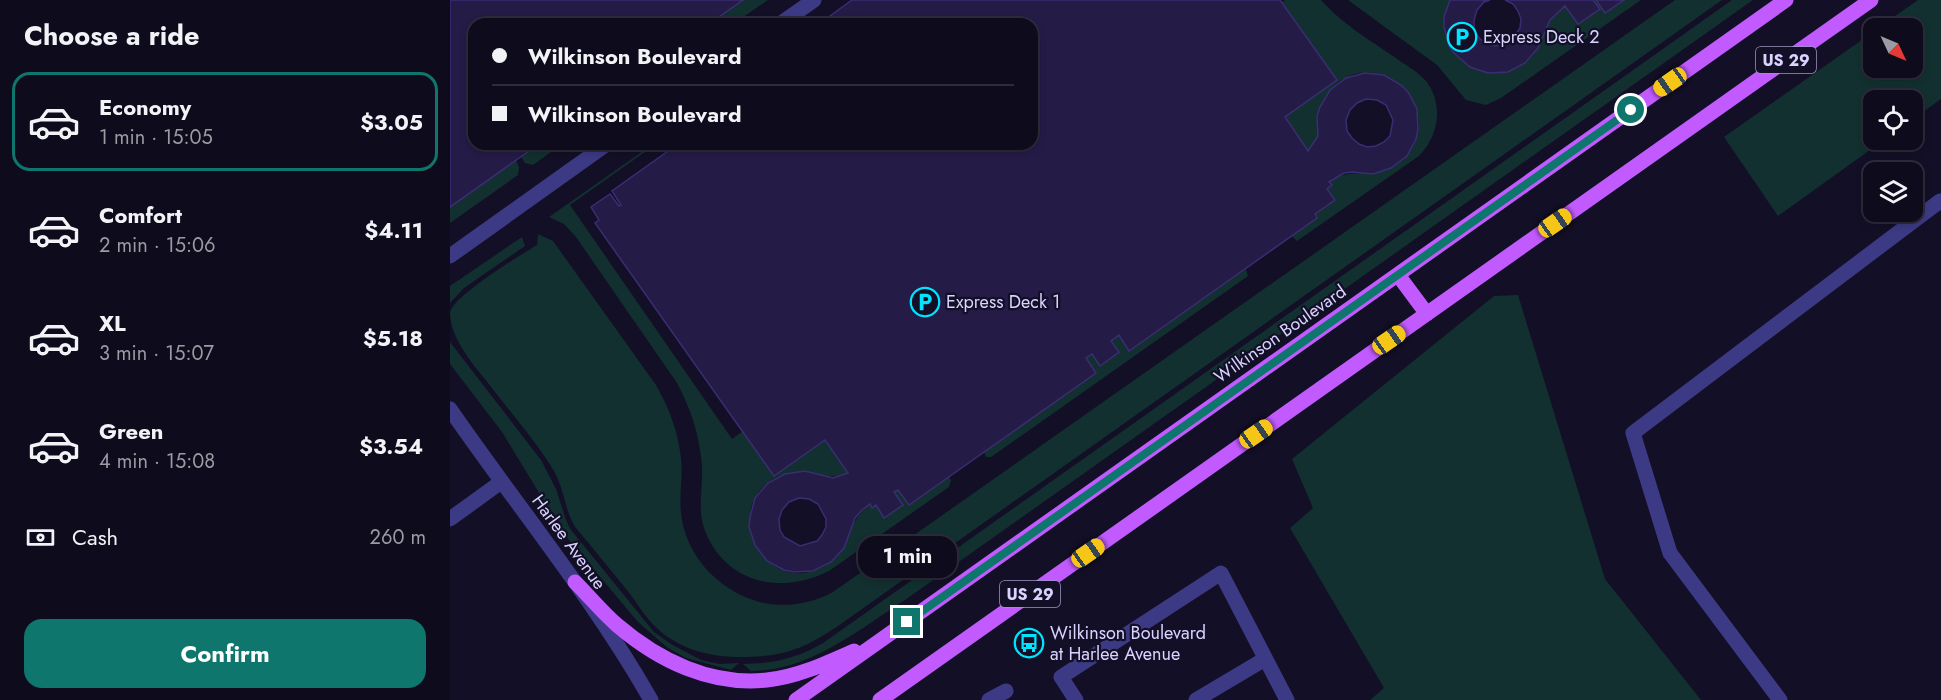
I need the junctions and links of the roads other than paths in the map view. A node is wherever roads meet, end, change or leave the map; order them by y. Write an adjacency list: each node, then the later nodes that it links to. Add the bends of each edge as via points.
1 (814, 0): 4 (street)
2 (1786, 0): 8 (main road, Wilkinson Boulevard / US 29)
3 (1871, 0): 9 (main road, US 29)
4 (788, 18)
5 (599, 150): 7 (street)
6 (1941, 203): 24 (street, via 1633,433 1670,553)
7 (450, 256)
8 (1398, 275): 9 (main road); 14 (main road, Wilkinson Boulevard / US 29)
9 (1426, 314): 19 (main road, US 29)
10 (450, 410): 11 (street, Harlee Avenue)
11 (501, 482): 12 (street); 13 (street, Harlee Avenue)
12 (450, 519)
13 (575, 582): 14 (main road, via 616,625 680,667 706,676 768,680 805,671); 17 (street, Harlee Avenue)
14 (889, 635): 18 (main road, Wilkinson Boulevard / US 29)
15 (1265, 659): 21 (street, via 1221,573 1061,677); 22 (street); 23 (street)
16 (1006, 691): 20 (street)
17 (651, 700)
18 (796, 700)
19 (880, 700)
20 (989, 700)
21 (1076, 700)
22 (1196, 700)
23 (1287, 700)
24 (1780, 700)

